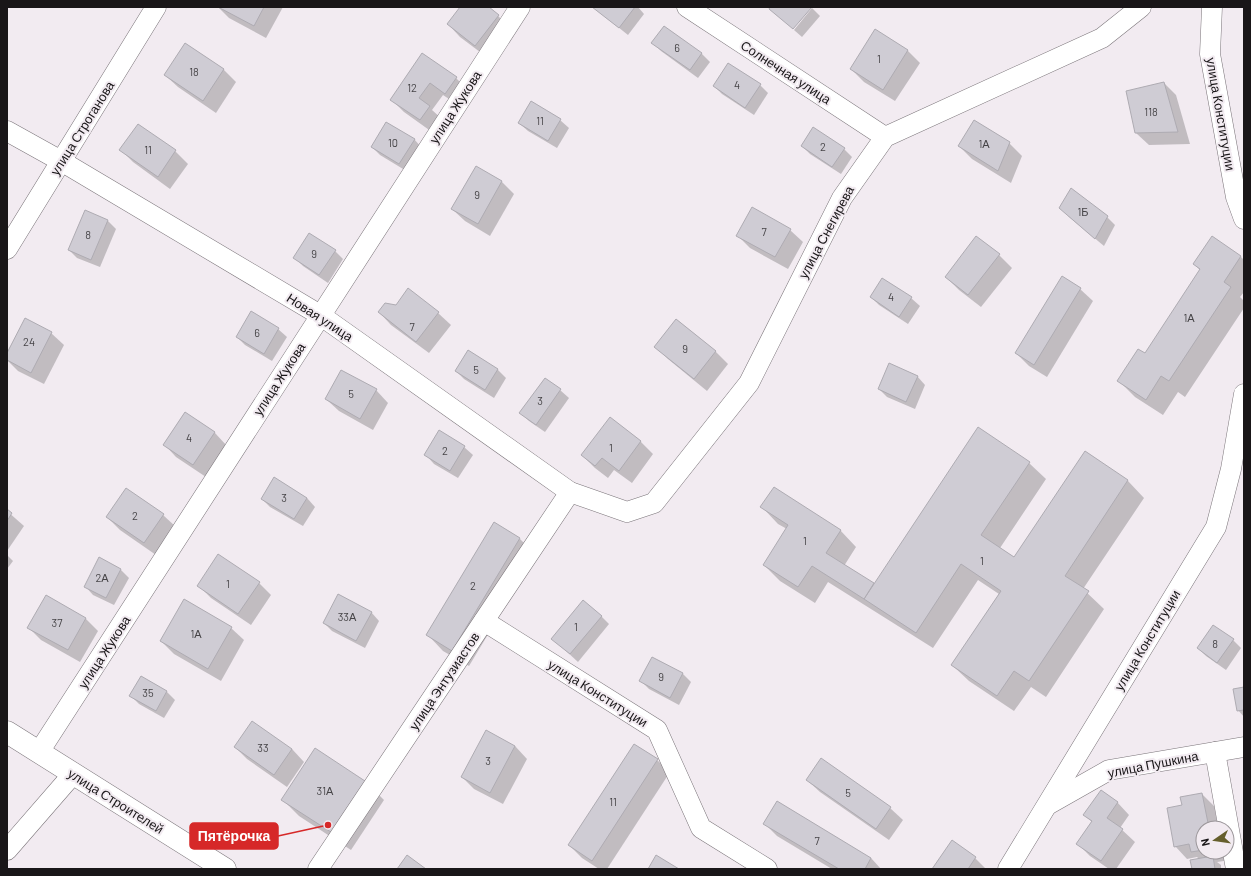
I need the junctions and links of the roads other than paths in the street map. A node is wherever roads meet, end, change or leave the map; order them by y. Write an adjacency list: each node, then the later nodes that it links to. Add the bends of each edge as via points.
1 (156, 7): 8 (street, улица Строганова)
2 (520, 7): 11 (street, улица Жукова)
3 (687, 7): 7 (street, Солнечная улица)
4 (1141, 7): 7 (street, via 1102,38)
5 (1212, 7): 9 (street, улица Конституции, via 1210,54 1236,197)
6 (7, 131): 8 (street, Новая улица)
7 (885, 137): 15 (street, улица Снегирева, via 842,198 748,383 654,503)
8 (61, 161): 10 (street, улица Строганова); 11 (street, Новая улица)
9 (1244, 219)
10 (7, 249)
11 (320, 315): 14 (street, Новая улица); 19 (street, улица Жукова)
12 (1244, 394): 13 (street, улица Конституции)
13 (1237, 468): 22 (street, улица Конституции, via 1216,527)
14 (570, 492): 15 (street, Новая улица); 16 (street, улица Энтузиастов)
15 (627, 512)
16 (484, 621): 25 (street, улица Энтузиастов); 26 (street, улица Конституции, via 657,730 701,828)
17 (7, 732): 19 (main road, улица Строителей)
18 (1244, 747): 20 (street, улица Пушкина)
19 (39, 752): 21 (main road, улица Строителей)
20 (1215, 752): 22 (street, улица Пушкина, via 1109,770); 28 (street)
21 (74, 774): 23 (street); 24 (main road, улица Строителей)
22 (1047, 806): 27 (street, улица Конституции)
23 (7, 850)
24 (225, 869)
25 (318, 869)
26 (767, 869)
27 (1008, 869)
28 (1236, 869)

